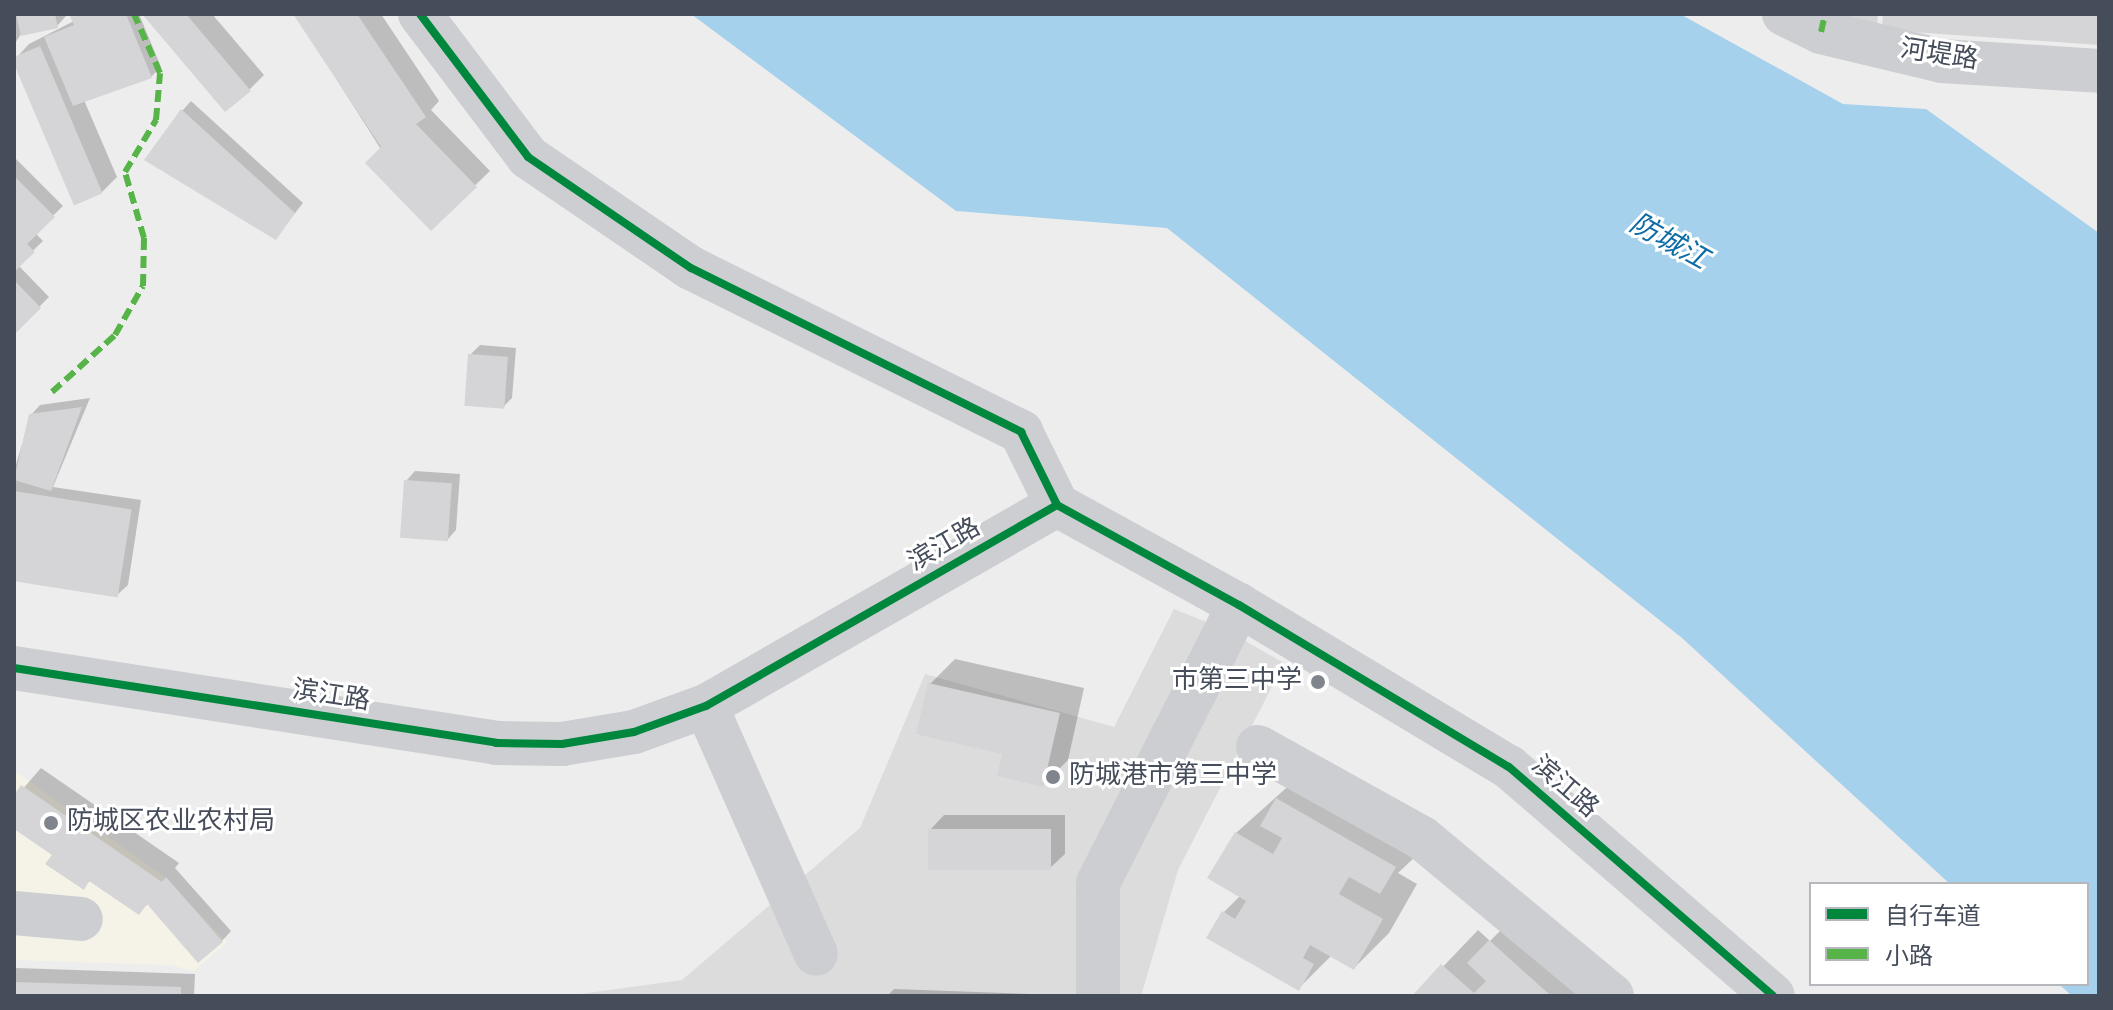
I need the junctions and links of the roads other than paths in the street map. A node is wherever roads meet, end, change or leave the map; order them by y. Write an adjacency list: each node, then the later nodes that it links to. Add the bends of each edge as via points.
1 (420, 14): 4 (street, via 528,157 691,268 1021,432)
2 (1784, 14): 3 (street, 河堤路, via 1821,32 1942,61)
3 (2099, 71)
4 (1057, 505): 5 (street, 滨江路); 7 (street, 滨江路)
5 (1239, 605): 12 (street, via 1098,883); 14 (street, 滨江路, via 1509,767)
6 (14, 668): 7 (street, 滨江路, via 496,743 562,744 634,732)
7 (706, 706): 11 (street)
8 (1258, 747): 13 (street, via 1422,838)
9 (14, 913): 10 (street)
10 (81, 919)
11 (816, 954)
12 (1098, 996)
13 (1612, 996)
14 (1773, 996)

